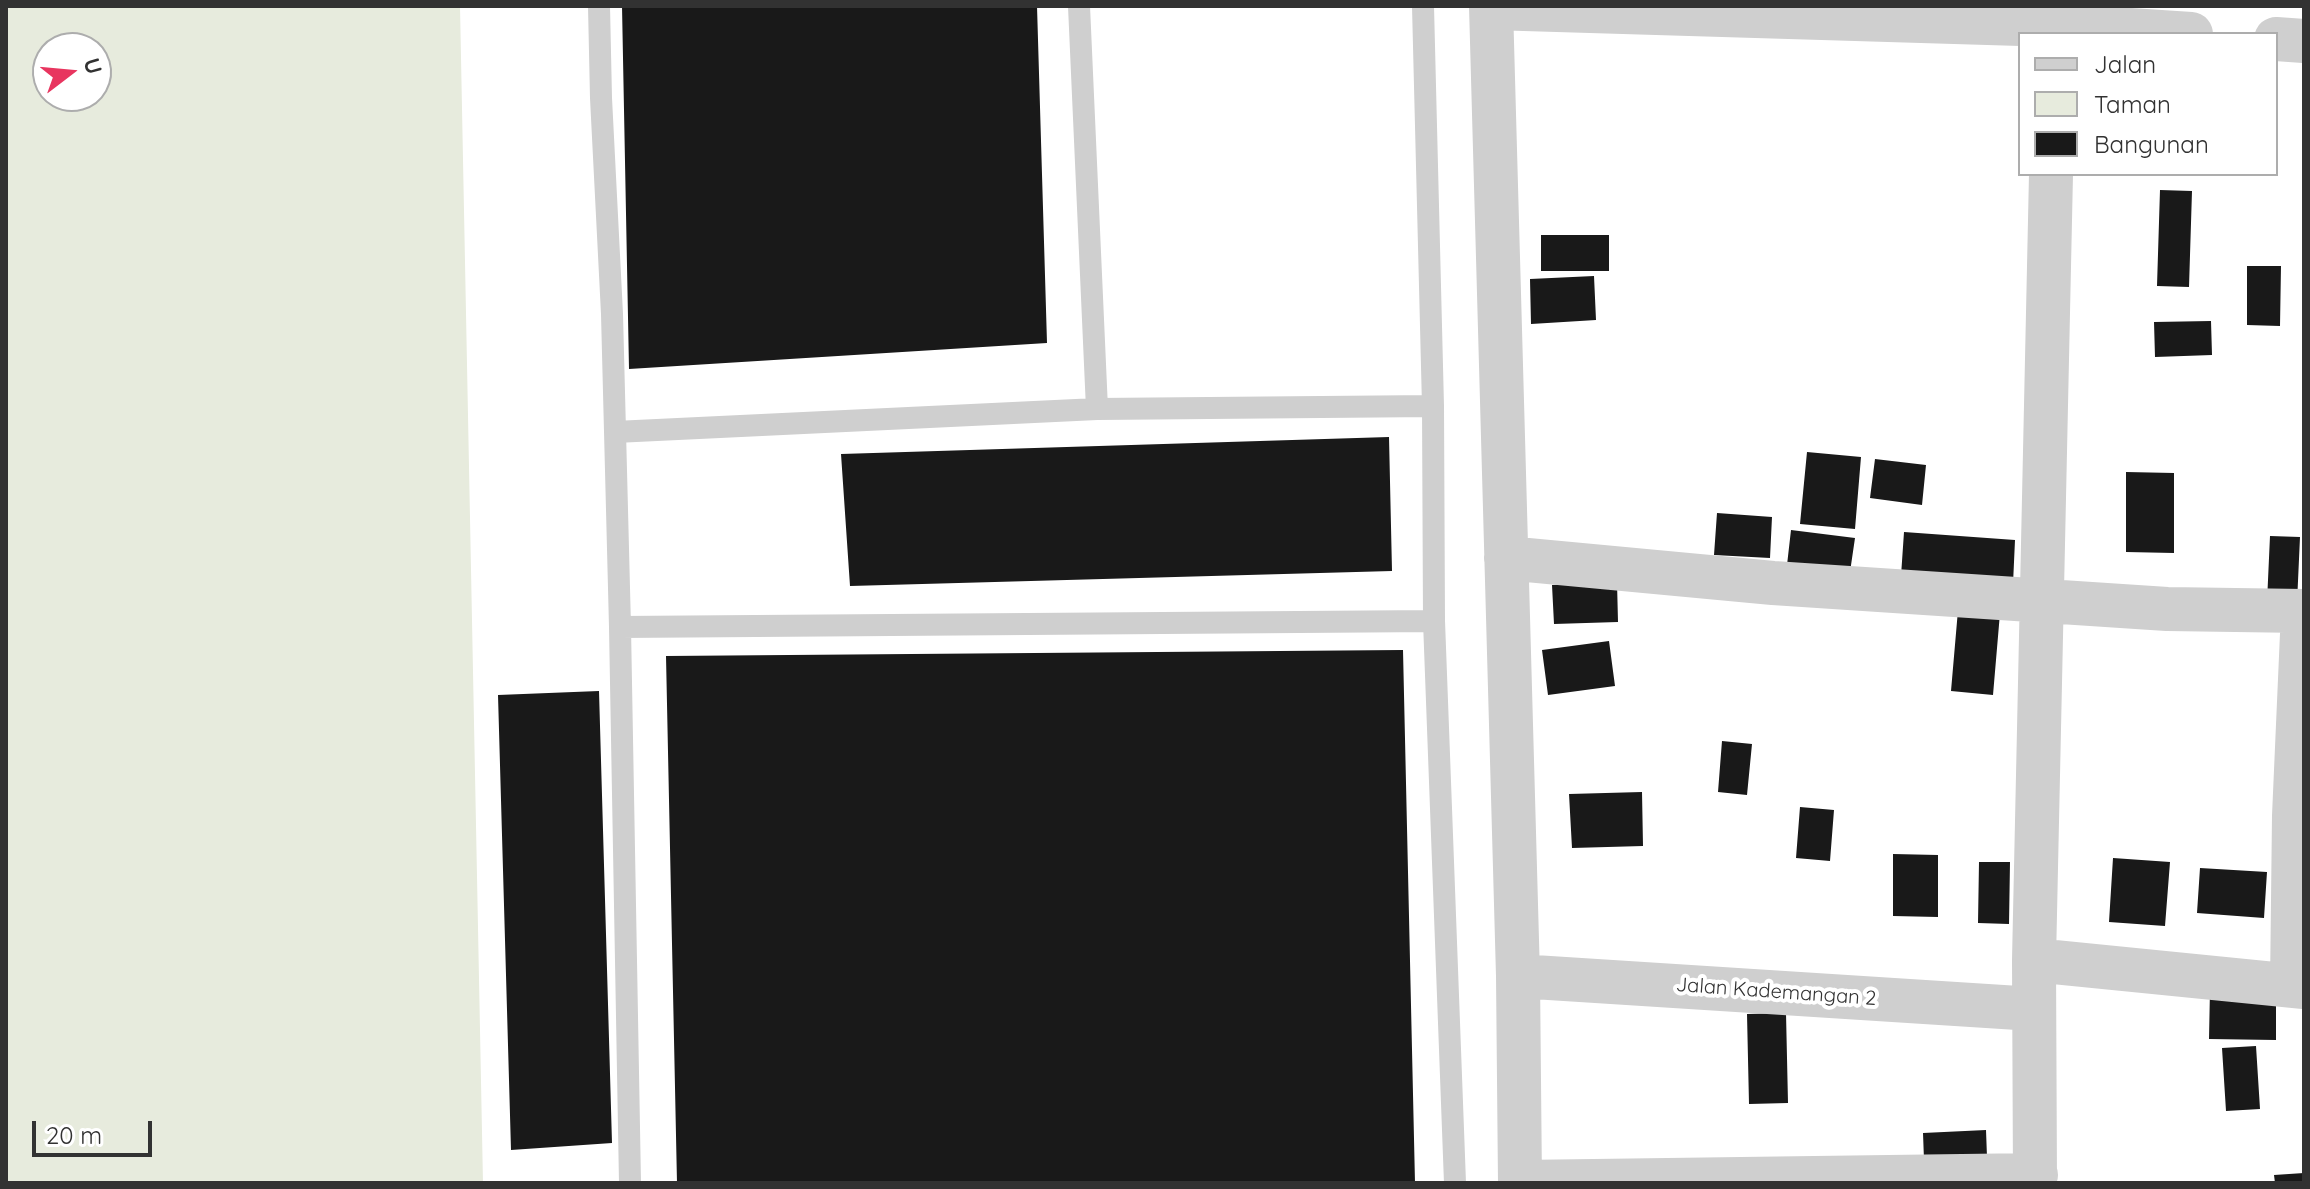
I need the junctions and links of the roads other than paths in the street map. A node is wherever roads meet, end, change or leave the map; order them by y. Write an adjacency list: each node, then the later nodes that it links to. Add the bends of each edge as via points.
1 (599, 6): 12 (lane)
2 (1079, 6): 11 (lane)
3 (1423, 6): 10 (lane)
4 (1491, 7): 5 (street); 13 (street)
5 (2055, 22): 6 (street)
6 (2168, 32)
7 (2278, 39): 8 (street)
8 (2304, 41)
9 (2051, 176): 14 (street)
10 (1433, 406): 11 (lane); 16 (lane)
11 (1097, 409): 12 (lane)
12 (615, 432): 17 (lane)
13 (1506, 558): 14 (street, via 1773,583); 19 (street)
14 (2042, 599): 15 (street, via 2167,609); 18 (street)
15 (2304, 611): 20 (street, via 2294,816)
16 (1434, 621): 17 (lane); 24 (lane)
17 (620, 627): 23 (lane)
18 (2034, 960): 20 (street); 21 (street)
19 (1518, 976): 21 (street, Jalan Kademangan 2); 25 (street)
20 (2298, 986)
21 (2034, 1009): 22 (street)
22 (2036, 1179): 25 (street)
23 (630, 1183)
24 (1455, 1183)
25 (1520, 1183)

